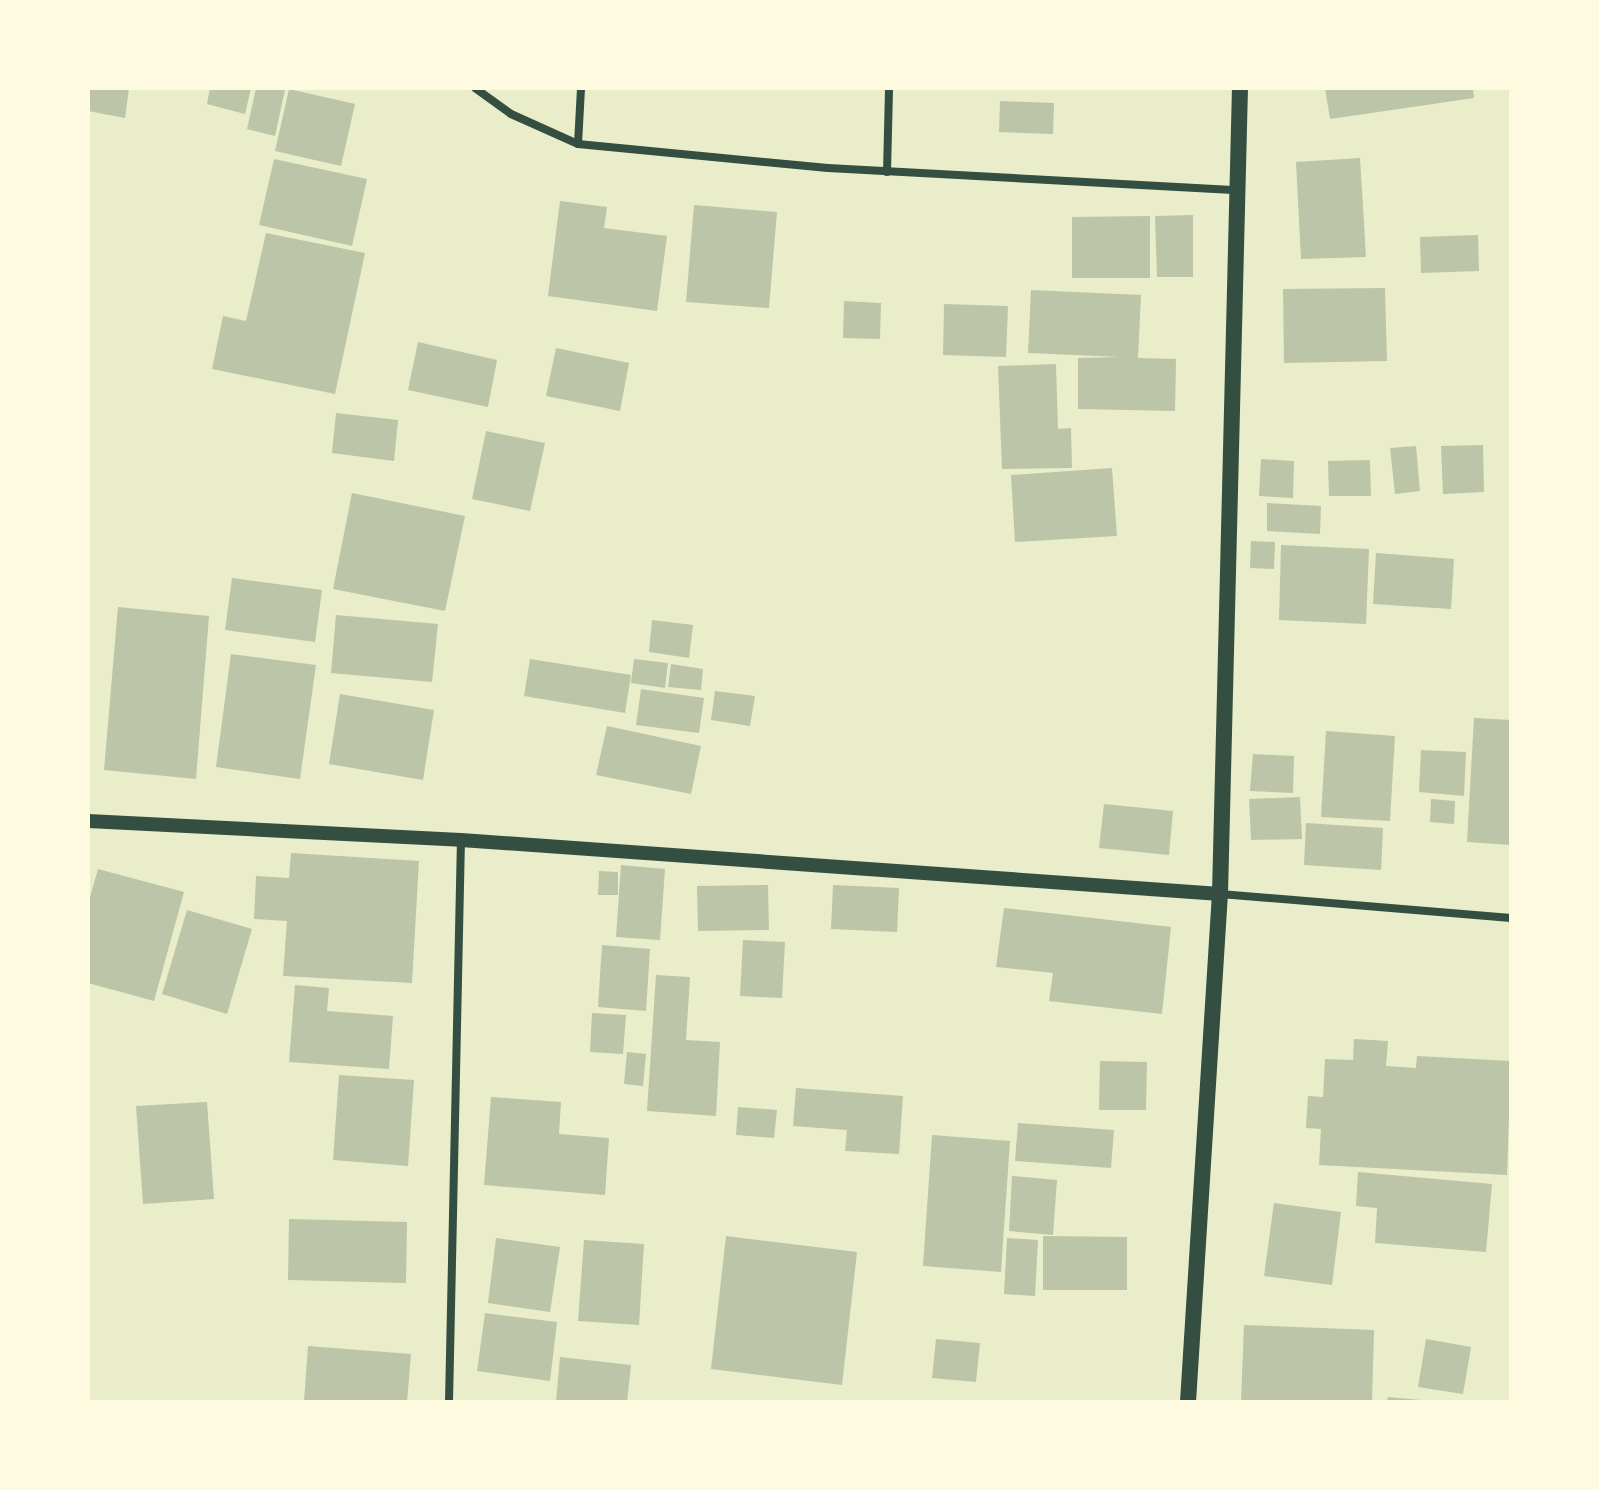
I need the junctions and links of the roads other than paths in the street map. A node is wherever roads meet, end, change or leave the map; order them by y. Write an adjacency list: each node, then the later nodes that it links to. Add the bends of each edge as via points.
1 (475, 88): 5 (street, via 511,114)
2 (581, 88): 5 (street)
3 (889, 88): 6 (street)
4 (1240, 88): 7 (main road)
5 (578, 144): 6 (street)
6 (887, 172): 7 (street)
7 (1237, 190): 10 (main road)
8 (88, 821): 9 (street)
9 (461, 840): 10 (street); 12 (street)
10 (1220, 894): 11 (street); 13 (main road)
11 (1511, 918)
12 (449, 1402)
13 (1188, 1402)

